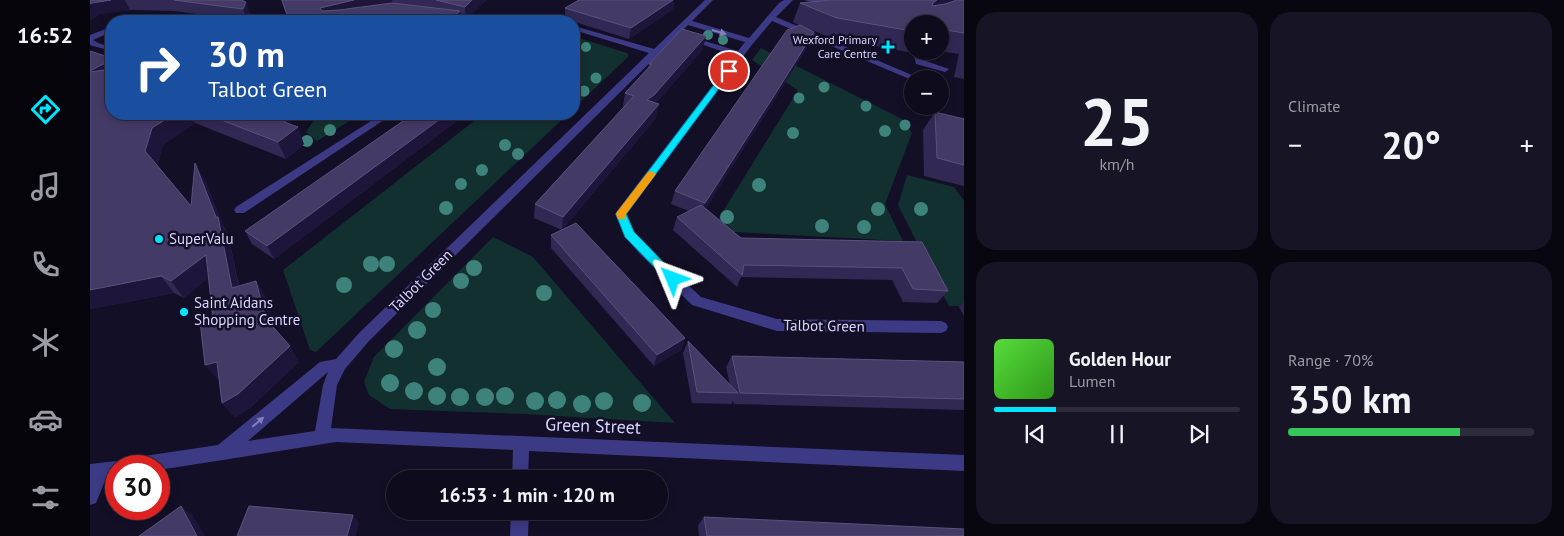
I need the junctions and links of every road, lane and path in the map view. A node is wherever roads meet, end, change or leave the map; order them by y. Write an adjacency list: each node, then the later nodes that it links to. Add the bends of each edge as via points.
1 (709, 0): 6 (street, Talbot Green)
2 (789, 0): 5 (street, Talbot Green)
3 (808, 0): 4 (street)
4 (837, 5)
5 (772, 18): 11 (street, Talbot Green); 17 (street)
6 (686, 22): 9 (street, Talbot Green); 11 (street, one-way to 11)
7 (580, 30): 13 (street)
8 (105, 32): 10 (street)
9 (674, 34): 13 (street, Talbot Green); 14 (street)
10 (90, 39): 12 (street, via 95,45)
11 (751, 41): 14 (street, Talbot Green)
12 (105, 48)
13 (654, 52): 21 (street, Talbot Green, via 364,337)
14 (740, 55): 20 (street, Talbot Green, via 621,214 629,234 697,301 777,325)
15 (919, 60): 16 (street)
16 (945, 69)
17 (904, 74)
18 (379, 120): 19 (street)
19 (240, 210)
20 (942, 327)
21 (340, 365): 22 (street, Talbot Green, via 330,385); 24 (street, one-way to 21, via 325,366)
22 (322, 438): 23 (street, Green Street, via 336,435); 24 (street, Green Street)
23 (521, 443): 26 (street, Green Street); 28 (street)
24 (221, 454): 25 (street, Green Street)
25 (170, 461)
26 (964, 463)
27 (103, 470): 29 (street)
28 (520, 470)
29 (90, 497)
30 (520, 520): 31 (street)
31 (519, 536)

